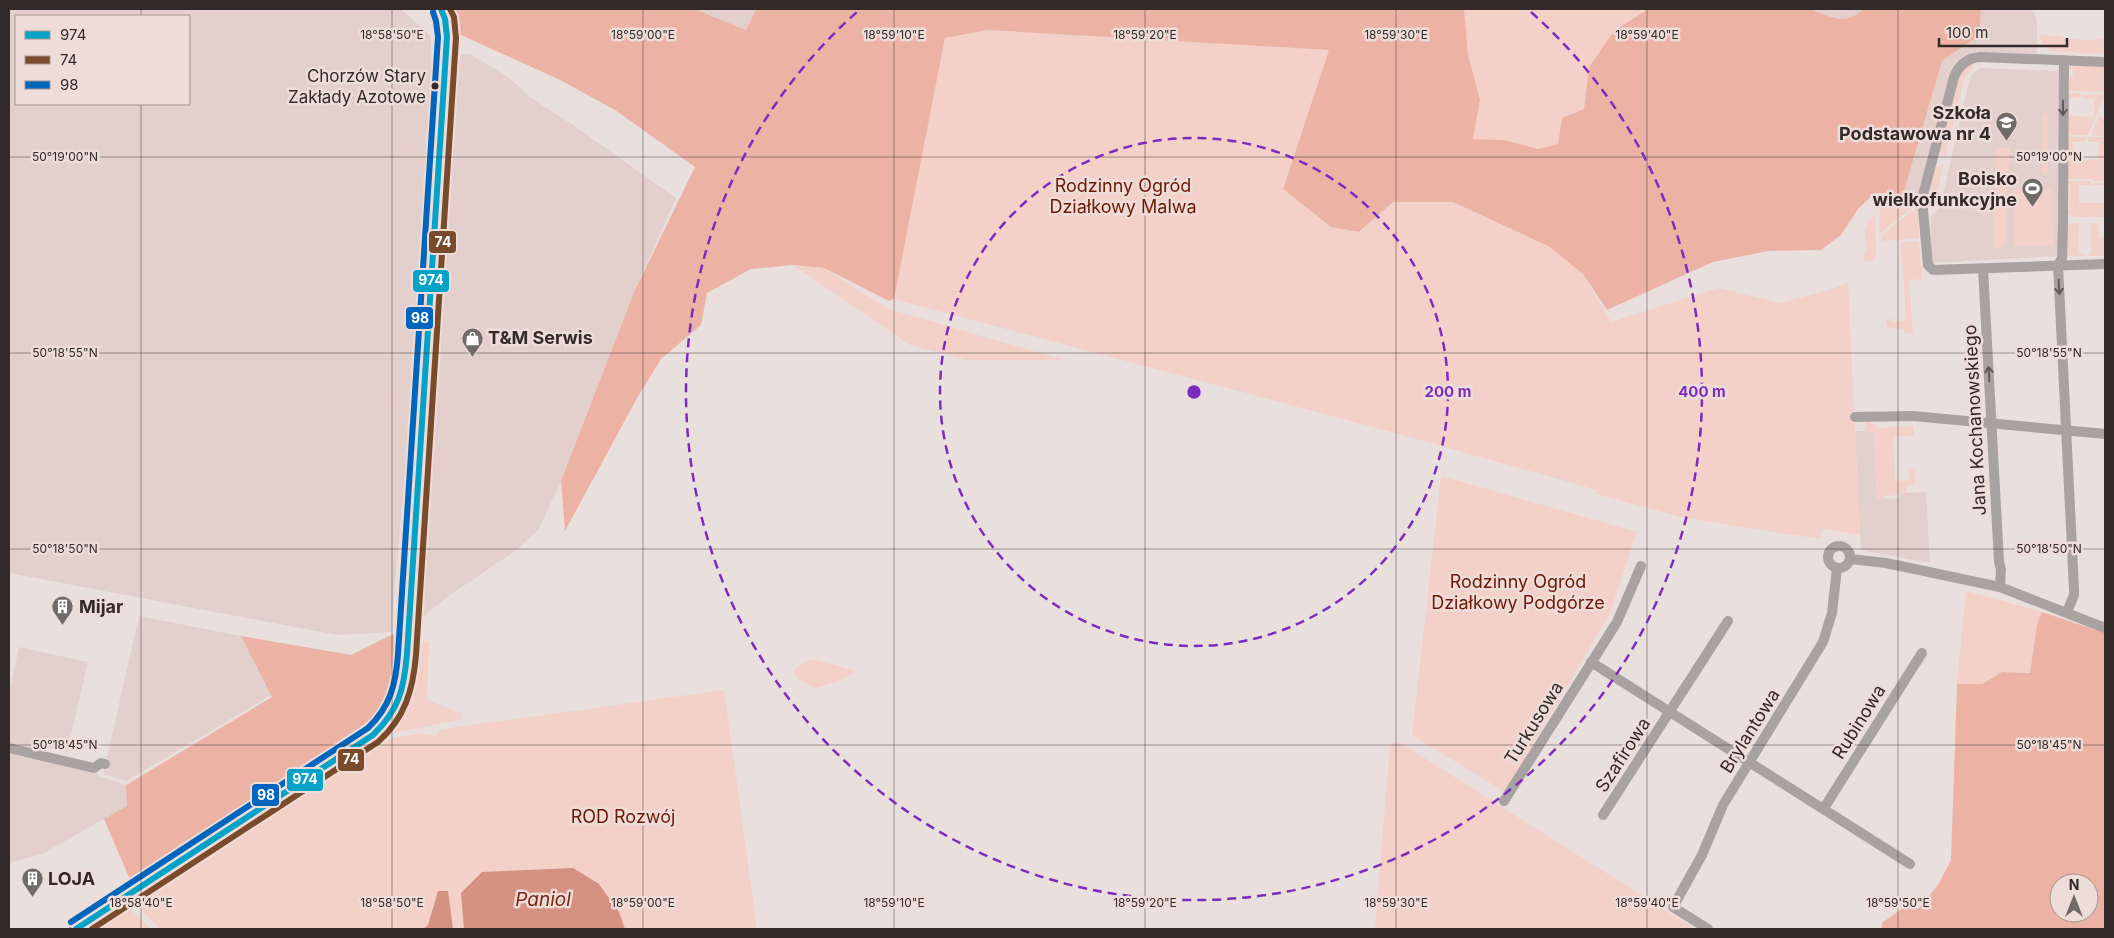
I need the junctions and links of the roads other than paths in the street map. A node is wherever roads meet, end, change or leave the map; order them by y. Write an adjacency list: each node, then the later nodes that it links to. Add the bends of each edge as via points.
1 (441, 9): 28 (street, via 447,37 406,672 401,699 387,722 373,735)
2 (2064, 60): 3 (street); 5 (street, one-way to 5, via 2062,258); 6 (street, via 1973,57 1956,71 1922,200 1928,265 1933,270)
3 (2105, 62)
4 (2105, 264): 5 (street)
5 (2058, 265): 6 (street); 9 (street, one-way to 9)
6 (1983, 269): 8 (street, Jana Kochanowskiego, one-way to 6)
7 (1855, 417): 8 (street, via 1913,416)
8 (1992, 422): 9 (street); 14 (street, Jana Kochanowskiego)
9 (2066, 430): 10 (street); 15 (street, via 2074,588)
10 (2105, 434)
11 (1850, 559): 13 (street, via 1846,566); 13 (street, via 1845,547 1833,548 1828,559); 14 (street, via 1886,563)
12 (1641, 566): 19 (street, Turkusowa, via 1617,622)
13 (1837, 568): 22 (street, Brylantowa, via 1832,613 1823,642)
14 (2000, 587): 15 (street)
15 (2067, 612): 17 (street)
16 (1728, 621): 20 (street, Szafirowa)
17 (2105, 628)
18 (1922, 654): 25 (street, Rubinowa)
19 (1591, 662): 20 (street); 24 (street, Turkusowa)
20 (1670, 712): 22 (street, Szafirowa); 26 (street, Szafirowa)
21 (9, 748): 23 (street, via 94,768)
22 (1750, 761): 25 (street); 29 (street, Brylantowa, via 1716,819 1702,855 1673,906)
23 (105, 764)
24 (1504, 800)
25 (1824, 808): 27 (street)
26 (1603, 815)
27 (1910, 864)
28 (76, 929)
29 (1708, 929)

